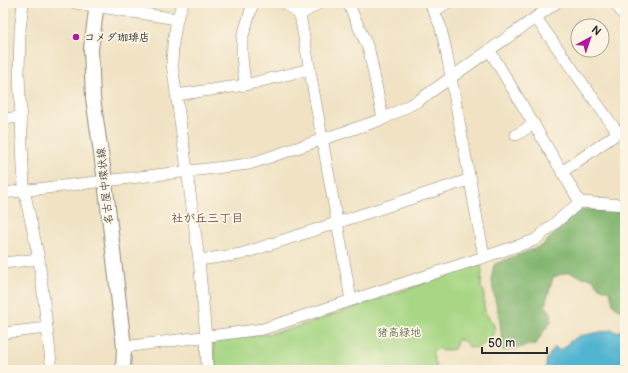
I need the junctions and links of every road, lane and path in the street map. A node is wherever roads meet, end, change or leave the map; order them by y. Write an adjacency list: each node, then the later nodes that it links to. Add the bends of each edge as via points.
1 (23, 3): 22 (street, via 20,17)
2 (75, 3): 11 (street)
3 (183, 3): 16 (street)
4 (253, 3): 20 (street, via 242,39)
5 (286, 3): 13 (street)
6 (318, 3): 13 (street)
7 (348, 3): 23 (street, via 369,50)
8 (447, 3): 12 (street)
9 (556, 3): 15 (street)
10 (615, 3): 14 (street)
11 (97, 5): 16 (street); 32 (main road, 名古屋中環状線, via 91,49 93,91)
12 (432, 7): 19 (street, via 440,25)
13 (300, 15): 18 (street)
14 (625, 16)
15 (536, 18): 17 (street); 26 (street)
16 (177, 20): 21 (street, via 172,64)
17 (490, 51): 19 (street); 25 (street)
18 (310, 69): 20 (street); 28 (street)
19 (451, 79): 23 (street, via 418,101); 31 (street)
20 (246, 85): 21 (street)
21 (176, 95): 29 (street)
22 (21, 118): 24 (street); 33 (street)
23 (383, 119): 28 (street)
24 (3, 120)
25 (534, 124): 27 (street); 30 (street)
26 (621, 130): 30 (street)
27 (516, 134)
28 (322, 139): 29 (street, via 249,164); 37 (street)
29 (187, 170): 32 (street); 40 (street)
30 (562, 172): 35 (street)
31 (470, 179): 37 (street); 38 (street)
32 (105, 181): 33 (street); 46 (main road, 名古屋中環状線)
33 (24, 190): 34 (street); 39 (street)
34 (3, 193)
35 (580, 202): 36 (street); 38 (street, via 535,240)
36 (625, 205)
37 (337, 224): 40 (street, via 241,254); 42 (street)
38 (484, 257): 42 (street)
39 (39, 259): 41 (street); 43 (street)
40 (199, 260): 45 (street)
41 (3, 263)
42 (351, 300): 45 (street, via 263,329)
43 (47, 328): 44 (street); 47 (street)
44 (3, 333)
45 (206, 337): 46 (street); 49 (street)
46 (124, 347): 48 (main road, 名古屋中環状線)
47 (51, 370)
48 (123, 370)
49 (207, 370)

